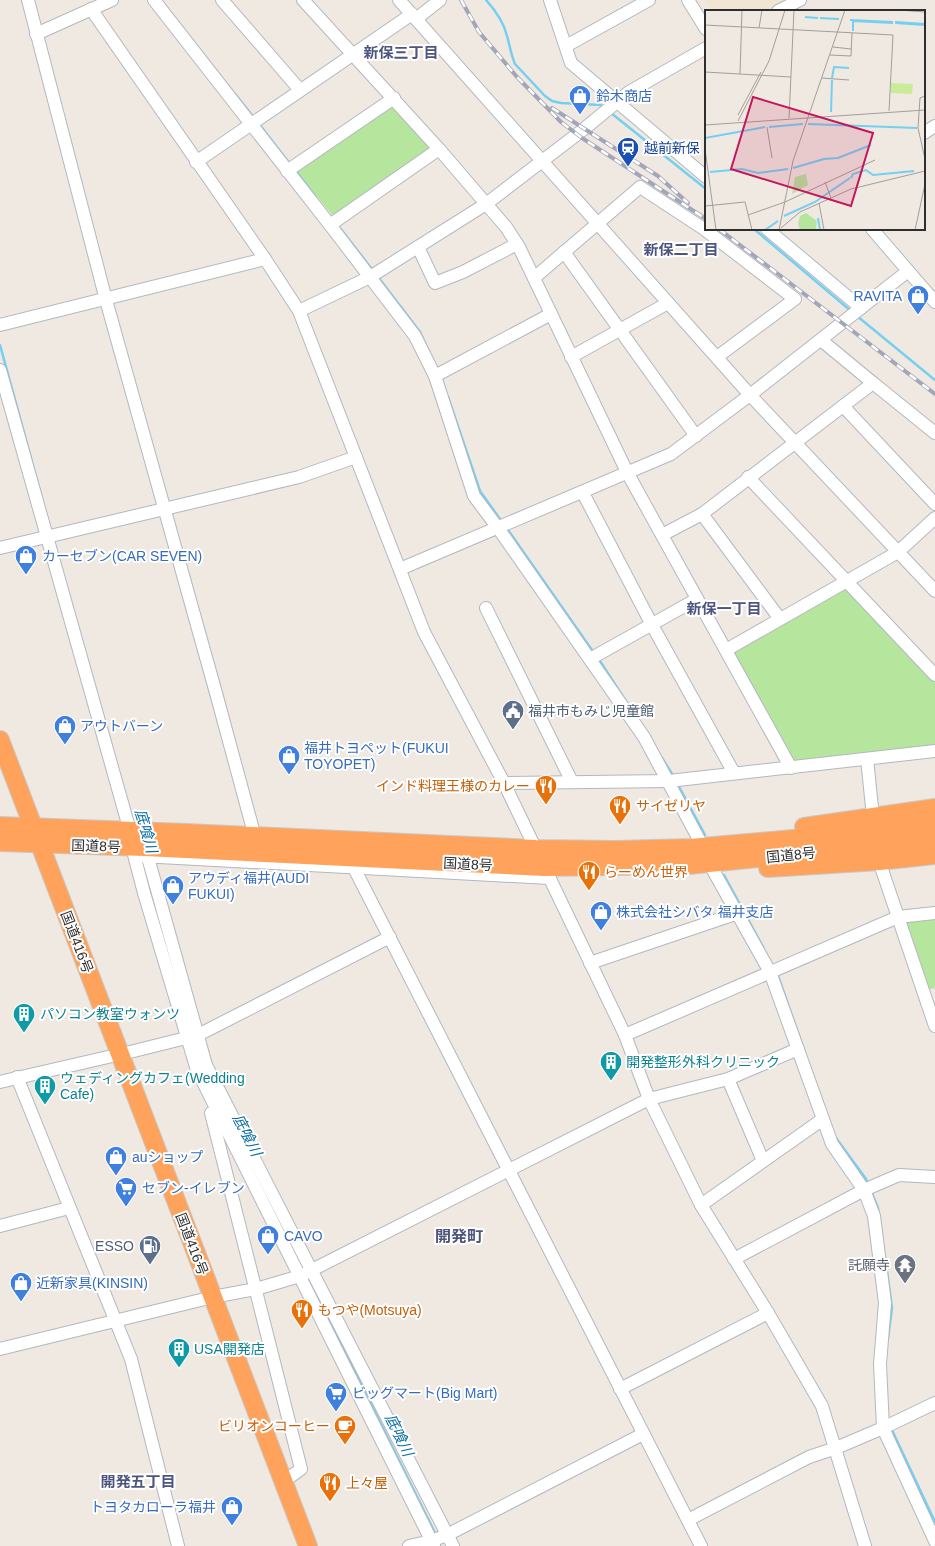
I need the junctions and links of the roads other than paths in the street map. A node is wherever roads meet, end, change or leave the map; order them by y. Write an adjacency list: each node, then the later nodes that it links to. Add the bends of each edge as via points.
1 (28, 0): 16 (street)
2 (112, 0): 12 (street)
3 (154, 0): 23 (street)
4 (222, 0): 20 (street)
5 (303, 0): 19 (street)
6 (399, 0): 14 (street)
7 (440, 0): 14 (street)
8 (550, 0): 17 (street)
9 (649, 0): 17 (street)
10 (688, 0): 15 (street)
11 (800, 0): 13 (street)
12 (91, 9): 16 (street); 28 (street)
13 (780, 10)
14 (414, 17): 19 (street); 27 (street)
15 (705, 27)
16 (36, 34): 45 (street)
17 (566, 46): 22 (street, via 571,63)
18 (705, 49): 22 (street)
19 (354, 54): 20 (street); 21 (street)
20 (300, 90): 23 (street)
21 (394, 98): 26 (street); 29 (street)
22 (617, 101): 27 (street); 30 (street)
23 (250, 124): 28 (street); 29 (street)
24 (935, 126): 25 (street)
25 (925, 132)
26 (439, 148): 31 (street); 33 (street)
27 (542, 161): 31 (street); 32 (street)
28 (196, 162): 41 (street)
29 (288, 171): 33 (street)
30 (705, 176)
31 (486, 204): 38 (street); 39 (street)
32 (598, 224): 34 (street, via 640,187); 40 (street); 47 (street)
33 (330, 225): 43 (street)
34 (705, 230)
35 (705, 230): 55 (street, via 795,299)
36 (768, 230): 48 (street)
37 (873, 230): 42 (street)
38 (517, 244): 39 (street, via 463,272 435,283); 44 (street)
39 (418, 247): 43 (street)
40 (564, 252): 44 (street); 52 (street)
41 (265, 259): 45 (street); 49 (street)
42 (908, 271): 46 (street); 48 (street)
43 (370, 277): 49 (street); 57 (street, via 415,336)
44 (534, 278): 50 (street)
45 (106, 300): 51 (street); 69 (street)
46 (935, 302)
47 (668, 303): 52 (street); 55 (street)
48 (861, 308): 53 (street)
49 (299, 311): 64 (street)
50 (551, 314): 54 (street); 57 (street)
51 (0, 325)
52 (620, 330): 54 (street); 62 (street)
53 (821, 340): 58 (street); 59 (street)
54 (571, 357): 65 (street)
55 (717, 357): 59 (street)
56 (0, 370): 74 (street)
57 (435, 376): 72 (street, via 474,496)
58 (873, 383): 60 (street); 61 (street)
59 (750, 395): 62 (street); 63 (street)
60 (843, 406): 63 (street); 68 (street)
61 (935, 433)
62 (696, 436): 65 (street, via 671,454)
63 (795, 442): 66 (street); 76 (street)
64 (356, 457): 69 (street, via 299,477); 77 (street)
65 (628, 474): 67 (street); 73 (street)
66 (748, 478): 70 (street); 78 (street)
67 (583, 493): 72 (street); 83 (street)
68 (935, 504)
69 (165, 509): 74 (street); 100 (street)
70 (702, 514): 73 (street); 82 (street)
71 (935, 518): 76 (street)
72 (498, 528): 77 (street); 85 (street)
73 (662, 536): 80 (street)
74 (46, 537): 75 (street); 103 (street)
75 (0, 548)
76 (898, 552): 78 (street); 79 (street)
77 (400, 569): 94 (street, via 424,632)
78 (846, 581): 82 (street); 86 (street)
79 (935, 591)
80 (697, 599): 83 (street); 84 (street)
81 (486, 608): 93 (street)
82 (780, 619): 84 (street)
83 (652, 625): 85 (street); 91 (street)
84 (726, 650): 90 (street)
85 (590, 659): 92 (street, via 644,737)
86 (935, 675)
87 (0, 740): 99 (highway, 国道416号)
88 (935, 751): 89 (street)
89 (867, 759): 90 (street); 96 (street)
90 (791, 768): 91 (street)
91 (734, 773): 92 (street)
92 (669, 781): 93 (street); 105 (street)
93 (572, 782): 94 (street)
94 (504, 784): 104 (street)
95 (935, 808): 96 (highway)
96 (873, 817): 105 (highway, via 736,836)
97 (935, 825): 105 (highway, 国道8号)
98 (0, 826): 99 (highway, 国道8号)
99 (36, 835): 102 (highway, 国道8号); 103 (highway, 国道8号); 120 (highway, 国道416号)
100 (255, 837): 103 (highway, 国道8号); 104 (highway, 国道8号)
101 (935, 840): 105 (highway, 国道8号)
102 (0, 842)
103 (138, 848): 108 (street); 109 (highway, 国道8号); 118 (street)
104 (535, 849): 105 (highway, 国道8号); 109 (street)
105 (701, 851): 107 (highway, via 757,868); 109 (highway, 国道8号, via 614,867); 110 (street)
106 (935, 855): 107 (highway)
107 (878, 861): 112 (street)
108 (354, 868): 109 (street); 113 (street)
109 (546, 873): 114 (street)
110 (738, 913): 114 (street); 115 (street)
111 (935, 913): 112 (street)
112 (898, 917): 115 (street); 116 (street)
113 (390, 937): 118 (street); 128 (street)
114 (590, 963): 117 (street)
115 (770, 972): 117 (street); 119 (street)
116 (935, 1026)
117 (625, 1035): 125 (street)
118 (192, 1037): 120 (street); 124 (street, via 197,1070); 135 (street)
119 (798, 1049): 122 (street); 126 (street)
120 (119, 1054): 121 (street); 137 (highway, 国道416号)
121 (17, 1078): 123 (street); 132 (street)
122 (728, 1079): 125 (street); 127 (street)
123 (0, 1082)
124 (206, 1091): 135 (street); 136 (street)
125 (649, 1099): 128 (street); 131 (street)
126 (823, 1119): 127 (street); 130 (street, via 832,1144)
127 (763, 1161): 131 (street)
128 (508, 1170): 135 (street); 141 (street)
129 (935, 1177): 130 (street, via 899,1175)
130 (864, 1190): 134 (street); 143 (street, via 874,1216 885,1303 880,1364)
131 (701, 1205): 134 (street)
132 (69, 1208): 133 (street); 139 (street)
133 (0, 1226)
134 (734, 1259): 138 (street)
135 (306, 1274): 136 (street); 148 (street); 150 (street)
136 (256, 1289): 137 (street); 146 (street, via 301,1469)
137 (213, 1297): 139 (street); 146 (highway, 国道416号)
138 (768, 1313): 141 (street); 145 (street, via 822,1406)
139 (115, 1322): 140 (street); 151 (street, via 131,1360)
140 (0, 1349)
141 (620, 1389): 144 (street)
142 (935, 1403): 143 (street)
143 (883, 1428): 145 (street); 149 (street)
144 (643, 1434): 147 (street); 148 (street)
145 (836, 1448): 147 (street, via 809,1458); 156 (street)
146 (283, 1482): 152 (highway, 国道416号)
147 (688, 1520): 155 (street)
148 (447, 1535): 150 (street); 154 (street)
149 (935, 1540)
150 (432, 1543): 153 (street)
151 (178, 1546)
152 (308, 1546)
153 (409, 1546)
154 (453, 1546)
155 (701, 1546)
156 (865, 1546)

